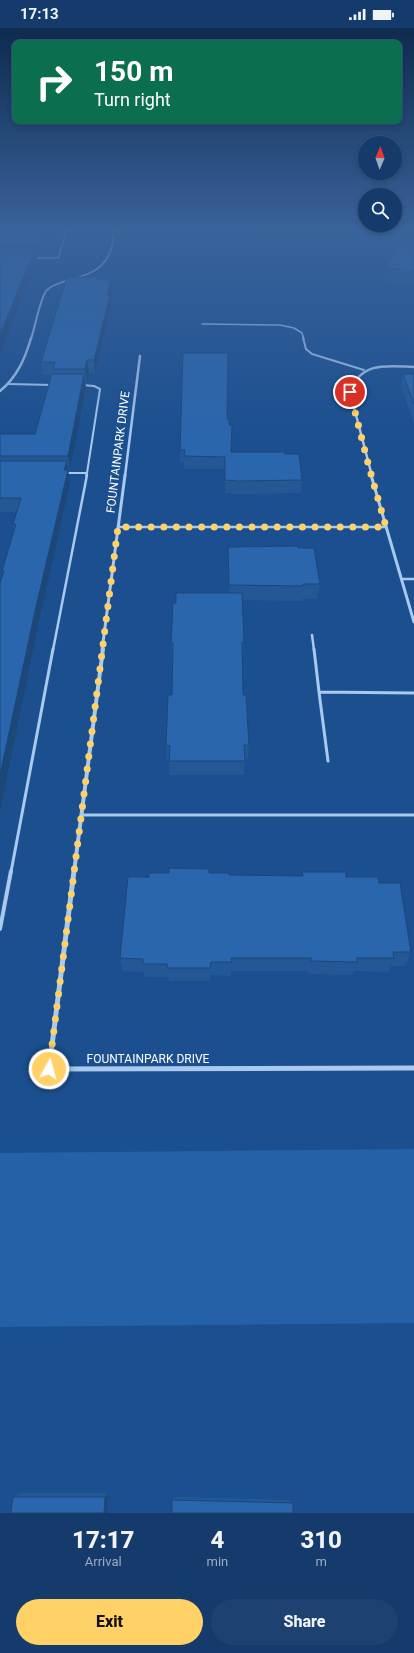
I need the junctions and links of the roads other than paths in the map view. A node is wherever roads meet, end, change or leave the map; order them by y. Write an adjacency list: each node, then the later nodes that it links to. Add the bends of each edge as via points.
1 (43, 300): 6 (street, via 19,372)
2 (202, 324): 5 (lane, via 294,328 302,333 306,349 312,354)
3 (140, 356): 12 (street, FOUNTAINPARK DRIVE)
4 (414, 367): 5 (street, via 386,366)
5 (364, 370): 13 (street, via 352,382 350,392)
6 (8, 384): 7 (lane); 9 (street)
7 (56, 385)
8 (78, 385): 11 (lane, via 100,389)
9 (0, 391)
10 (63, 473): 11 (lane)
11 (87, 473): 23 (lane)
12 (118, 527): 13 (lane); 21 (street, FOUNTAINPARK DRIVE)
13 (386, 527): 14 (street)
14 (402, 579): 15 (lane); 16 (street)
15 (414, 579)
16 (414, 622)
17 (312, 635): 18 (lane)
18 (319, 692): 19 (lane); 20 (lane)
19 (414, 693)
20 (328, 761)
21 (82, 815): 22 (lane); 24 (street, FOUNTAINPARK DRIVE, via 49,1069)
22 (414, 815)
23 (0, 929)
24 (414, 1068)

